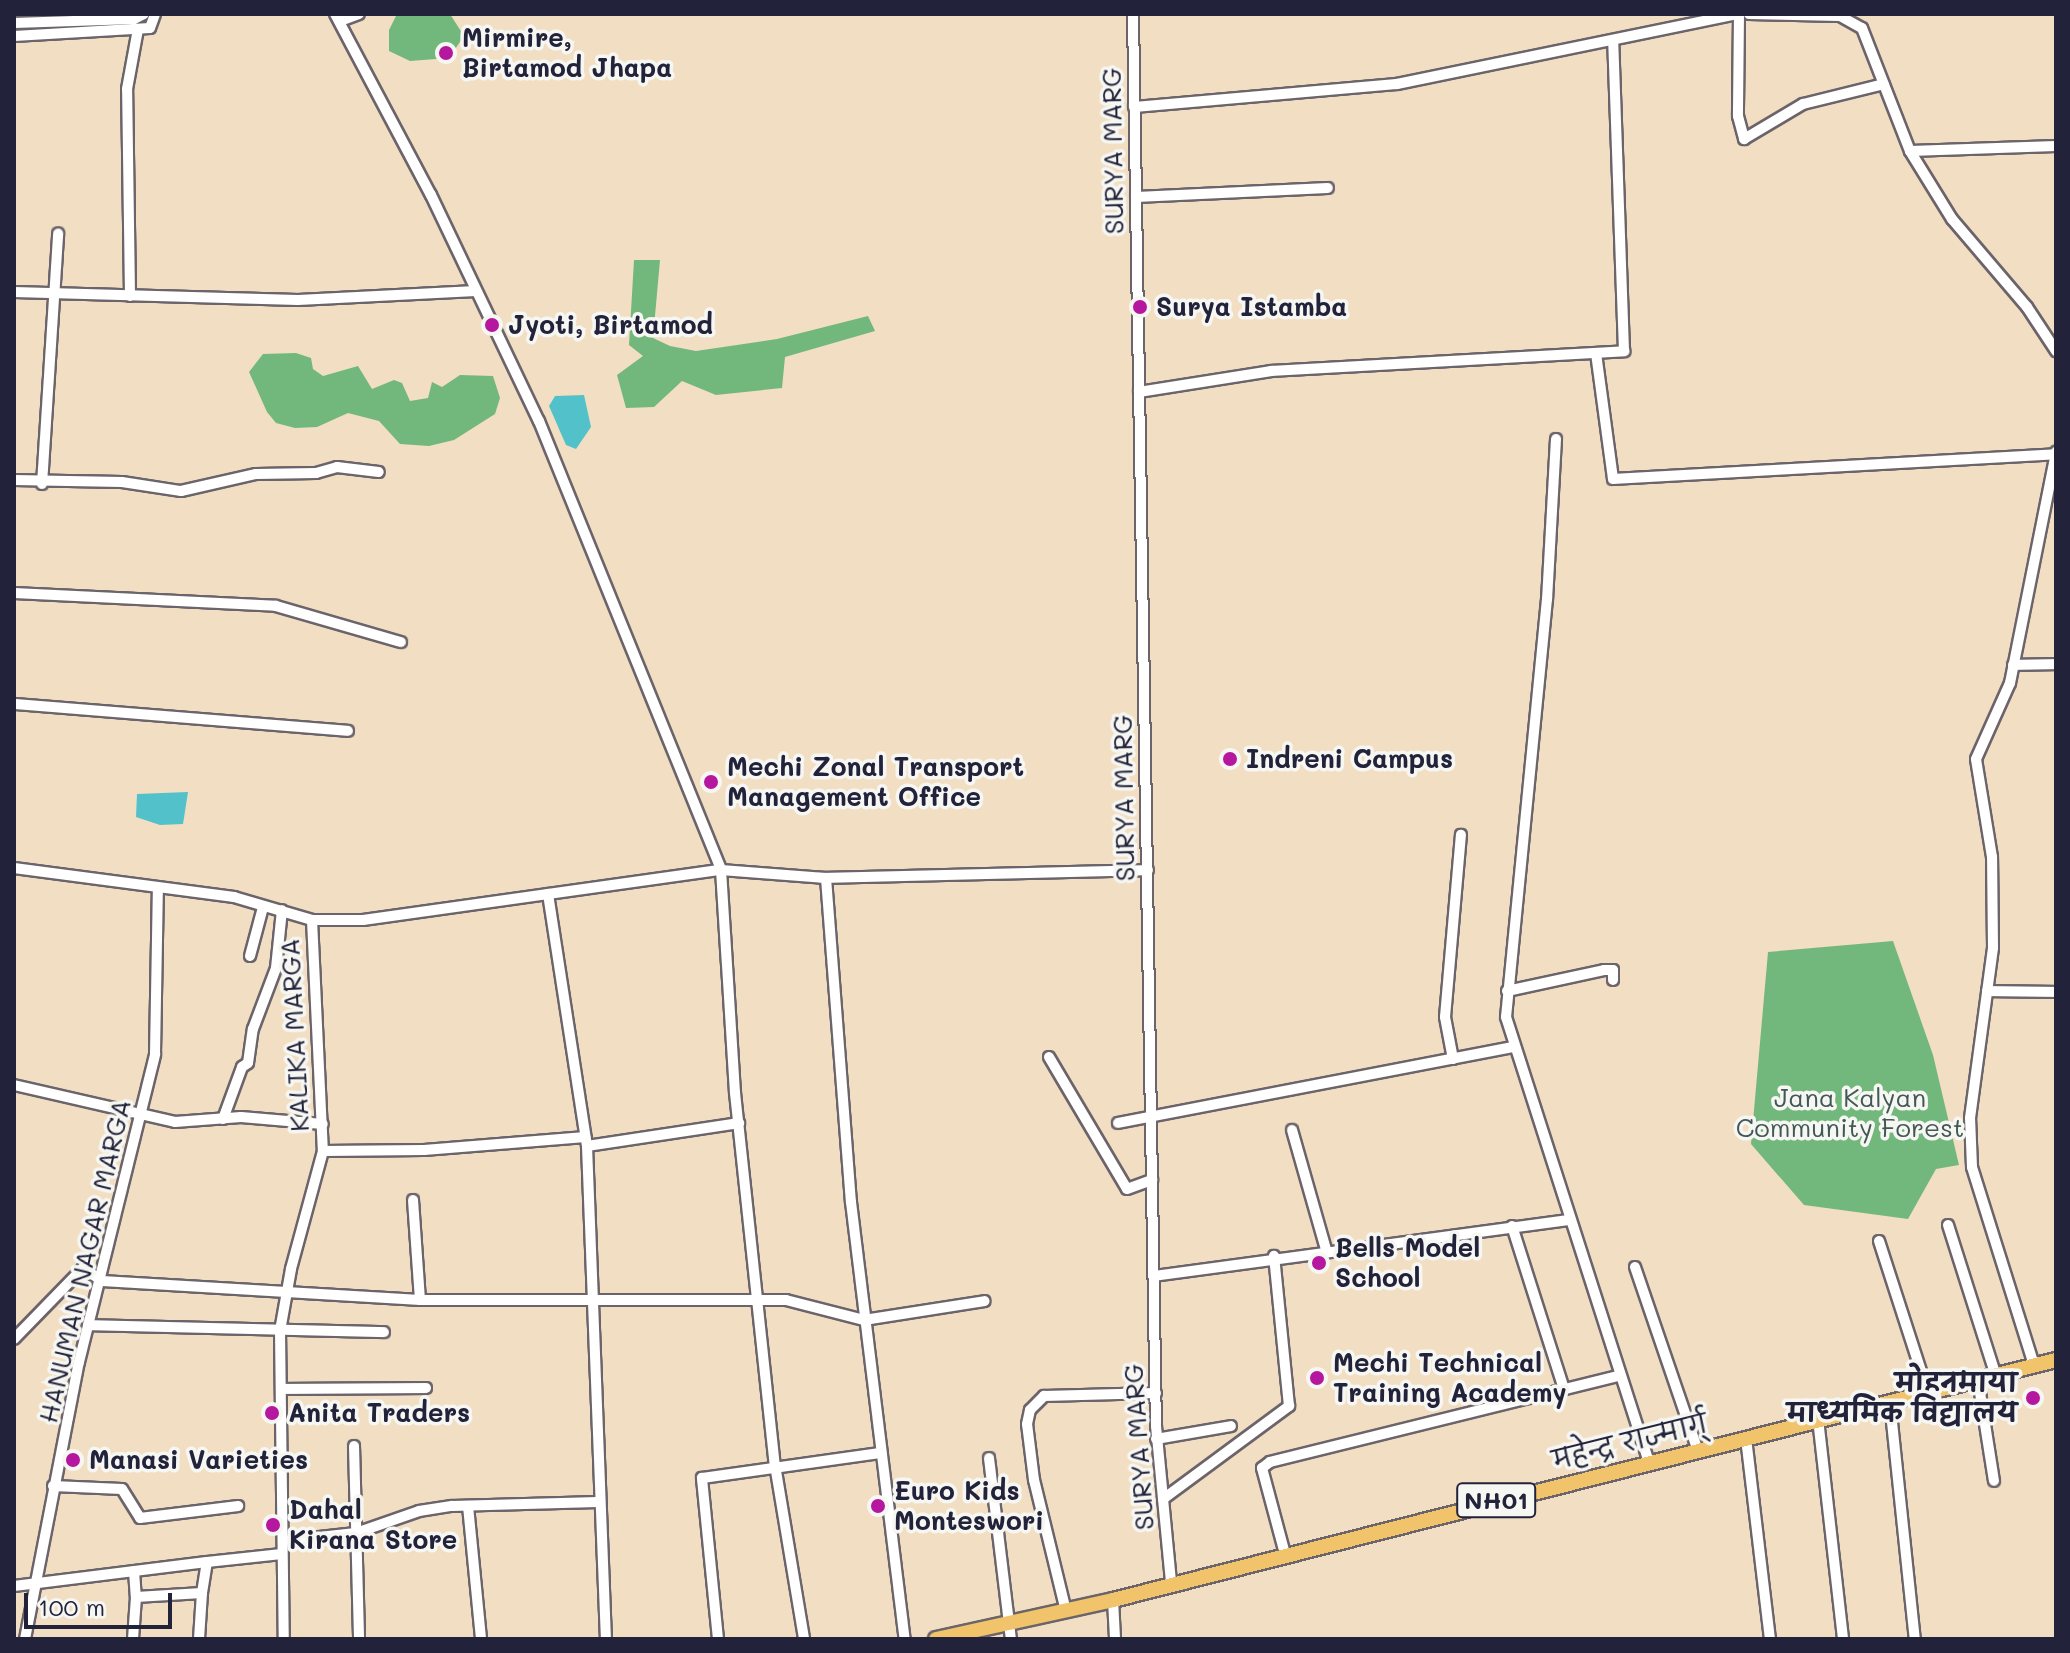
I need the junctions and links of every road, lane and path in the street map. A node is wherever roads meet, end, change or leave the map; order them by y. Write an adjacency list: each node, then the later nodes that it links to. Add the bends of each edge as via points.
1 (144, 14): 8 (street, via 134,19)
2 (155, 14): 9 (street, via 150,28)
3 (359, 14): 7 (street)
4 (1133, 14): 13 (street, SURYA MARG)
5 (1738, 14): 11 (street); 12 (street, via 1738,116 1744,139 1803,104)
6 (1749, 14): 12 (street, via 1852,20 1862,28)
7 (338, 17): 19 (street)
8 (14, 23)
9 (138, 29): 10 (street); 22 (street, via 127,89)
10 (14, 36)
11 (1613, 43): 13 (street, via 1397,84); 24 (street, via 1626,345 1617,354)
12 (1884, 84): 15 (street)
13 (1134, 107): 17 (street, SURYA MARG)
14 (2056, 146): 15 (street)
15 (1910, 151): 23 (street, via 1952,219 2027,307)
16 (1328, 188): 17 (street)
17 (1136, 197): 25 (street, SURYA MARG)
18 (58, 234): 21 (street)
19 (476, 291): 22 (street, via 298,300); 39 (street, via 539,421)
20 (14, 292): 21 (street)
21 (54, 293): 22 (street); 30 (street)
22 (130, 296)
23 (2056, 351)
24 (1596, 353): 25 (street, via 1271,371); 27 (street, via 1613,479)
25 (1139, 392): 40 (street, SURYA MARG)
26 (1556, 439): 49 (street, via 1537,708)
27 (2056, 453): 34 (street)
28 (379, 472): 30 (street, via 337,467 256,474 181,491 122,482)
29 (14, 480): 30 (street)
30 (42, 484)
31 (14, 593): 32 (street, via 276,606)
32 (401, 642)
33 (2056, 664): 34 (street)
34 (2013, 665): 50 (street, via 2001,707 1976,759 1992,857 1993,948)
35 (14, 704): 36 (street)
36 (348, 731)
37 (1461, 835): 54 (street, via 1445,1017)
38 (14, 868): 42 (street, KALIKA MARGA)
39 (721, 870): 41 (street); 43 (street); 59 (street)
40 (1148, 870): 41 (street); 57 (street, SURYA MARG)
41 (826, 878): 81 (street)
42 (158, 890): 44 (street, KALIKA MARGA, via 171,887); 56 (street, HANUMAN NAGAR MARGA, via 155,1054)
43 (548, 894): 46 (street, via 363,920); 63 (street)
44 (263, 907): 45 (street, KALIKA MARGA); 47 (street)
45 (282, 910): 46 (street, KALIKA MARGA); 58 (street, via 276,968 253,1029 248,1063)
46 (312, 920): 61 (street, KALIKA MARGA)
47 (250, 956)
48 (1613, 980): 49 (street, via 1613,970 1604,970)
49 (1507, 991): 52 (street)
50 (1987, 991): 51 (street); 87 (street, via 1970,1118 1972,1167)
51 (2056, 992)
52 (1512, 1047): 54 (street); 67 (street)
53 (1049, 1057): 65 (street, via 1127,1189)
54 (1453, 1059): 57 (street)
55 (14, 1085): 56 (street, via 110,1105)
56 (138, 1117): 58 (street, via 175,1122); 75 (street, HANUMAN NAGAR MARGA)
57 (1150, 1118): 60 (street); 65 (street, SURYA MARG)
58 (223, 1119): 61 (street)
59 (739, 1123): 63 (street); 79 (street)
60 (1118, 1123)
61 (323, 1124): 64 (street, KALIKA MARGA)
62 (1292, 1130): 71 (street)
63 (586, 1142): 64 (street); 78 (street)
64 (323, 1151): 76 (street, KALIKA MARGA)
65 (1152, 1180): 74 (street, SURYA MARG)
66 (413, 1200): 77 (street)
67 (1567, 1220): 69 (street); 88 (street)
68 (1948, 1225): 89 (street)
69 (1512, 1226): 71 (street); 93 (street)
70 (1879, 1241): 95 (street)
71 (1326, 1249): 72 (street)
72 (1274, 1256): 74 (street); 109 (street, via 1289,1406)
73 (1635, 1267): 102 (street)
74 (1154, 1276): 94 (street, SURYA MARG)
75 (102, 1281): 76 (street); 82 (street, HANUMAN NAGAR MARGA); 85 (street, via 83,1268)
76 (287, 1292): 77 (street); 83 (street, KALIKA MARGA)
77 (420, 1300): 78 (street)
78 (594, 1300): 79 (street); 110 (street)
79 (758, 1300): 81 (street, via 815,1303); 106 (street)
80 (985, 1301): 81 (street)
81 (864, 1320): 103 (street)
82 (88, 1325): 83 (street); 108 (street, HANUMAN NAGAR MARGA)
83 (280, 1331): 84 (street); 92 (street, KALIKA MARGA)
84 (384, 1332)
85 (14, 1339)
86 (2056, 1360): 87 (highway, महेन्द्र राज्मार्ग् / NH01)
87 (2034, 1365): 89 (highway, महेन्द्र राज्मार्ग् / NH01)
88 (1618, 1376): 93 (street); 105 (street)
89 (1996, 1376): 90 (highway, महेन्द्र राज्मार्ग् / NH01)
90 (1978, 1380): 95 (highway, महेन्द्र राज्मार्ग् / NH01); 107 (street)
91 (426, 1388): 92 (street)
92 (281, 1389): 114 (street, KALIKA MARGA)
93 (1564, 1389): 116 (street, via 1270,1462 1262,1468)
94 (1156, 1393): 100 (street, SURYA MARG); 125 (street, via 1044,1396 1030,1410 1034,1480)
95 (1928, 1393): 96 (highway, महेन्द्र राज्मार्ग् / NH01)
96 (1890, 1403): 97 (highway, महेन्द्र राज्मार्ग् / NH01); 143 (street)
97 (1818, 1419): 99 (highway, महेन्द्र राज्मार्ग् / NH01); 142 (street)
98 (1231, 1426): 100 (street)
99 (1746, 1438): 102 (highway, महेन्द्र राज्मार्ग् / NH01); 141 (street)
100 (1156, 1439): 109 (street, SURYA MARG)
101 (354, 1446): 113 (street)
102 (1698, 1451): 105 (highway, महेन्द्र राज्मार्ग् / NH01)
103 (880, 1453): 106 (street); 137 (street)
104 (989, 1458): 126 (street)
105 (1649, 1463): 116 (highway, महेन्द्र राज्मार्ग् / NH01)
106 (775, 1465): 135 (street, via 702,1478); 136 (street)
107 (1994, 1481)
108 (53, 1486): 111 (street, via 122,1489 140,1518); 120 (street, HANUMAN NAGAR MARGA)
109 (1163, 1499): 119 (street, SURYA MARG)
110 (598, 1502): 112 (street); 134 (street)
111 (238, 1506)
112 (468, 1506): 113 (street, via 419,1511); 133 (street)
113 (356, 1533): 114 (street); 132 (street)
114 (283, 1541): 115 (street, KALIKA MARGA)
115 (282, 1554): 117 (street); 131 (street, KALIKA MARGA)
116 (1285, 1554): 119 (highway, महेन्द्र राज्मार्ग् / NH01)
117 (207, 1562): 118 (street); 122 (street)
118 (134, 1571): 120 (street); 123 (street)
119 (1171, 1581): 124 (highway, महेन्द्र राज्मार्ग् / NH01)
120 (36, 1583): 121 (street); 128 (street, HANUMAN NAGAR MARGA)
121 (14, 1586)
122 (202, 1593): 123 (street); 130 (street)
123 (136, 1597): 129 (street)
124 (1113, 1600): 125 (highway, महेन्द्र राज्मार्ग् / NH01); 140 (street)
125 (1065, 1607): 126 (highway, महेन्द्र राज्मार्ग् / NH01)
126 (1009, 1621): 127 (highway, महेन्द्र राज्मार्ग् / NH01); 139 (street)
127 (956, 1636): 138 (highway, महेन्द्र राज्मार्ग् / NH01)
128 (25, 1639)
129 (133, 1639)
130 (199, 1639)
131 (284, 1639)
132 (359, 1639)
133 (481, 1639)
134 (606, 1639)
135 (718, 1639)
136 (804, 1639)
137 (905, 1639)
138 (936, 1639)
139 (1011, 1639)
140 (1115, 1639)
141 (1770, 1639)
142 (1843, 1639)
143 (1915, 1639)

